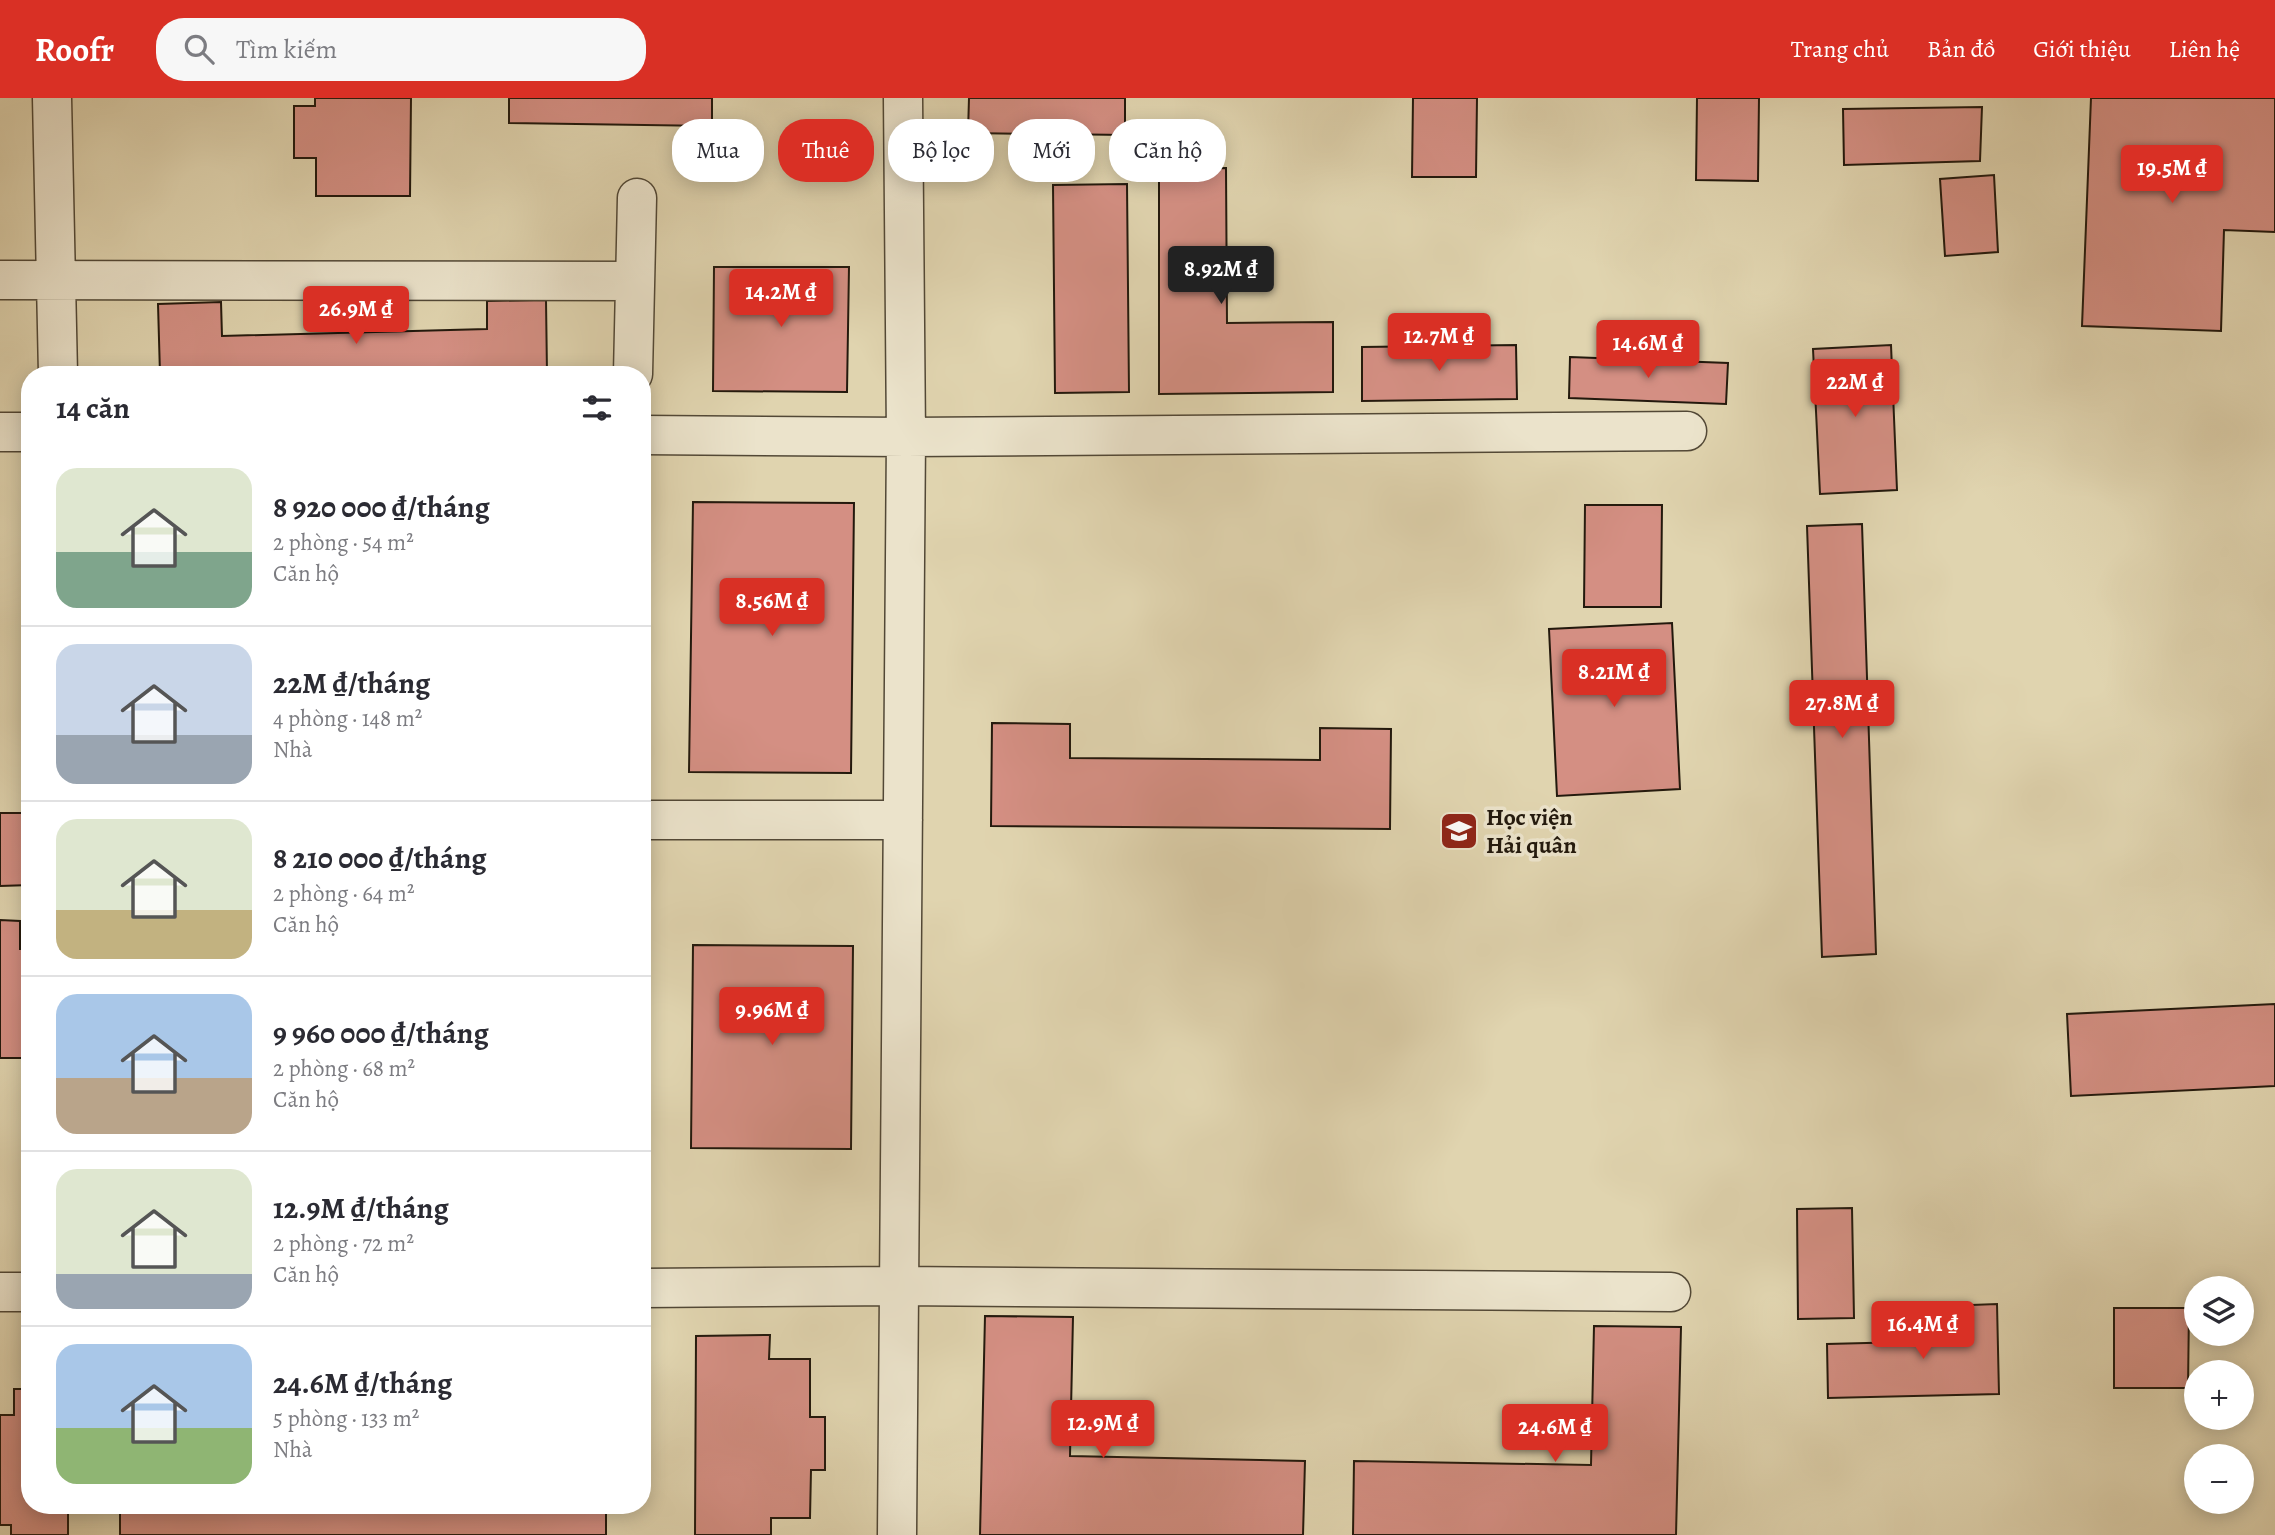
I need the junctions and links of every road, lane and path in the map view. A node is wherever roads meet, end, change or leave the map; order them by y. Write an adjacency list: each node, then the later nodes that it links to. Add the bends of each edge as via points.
1 (52, 98): 5 (lane)
2 (903, 98): 13 (lane)
3 (637, 198): 6 (lane)
4 (0, 280): 5 (lane)
5 (56, 280): 6 (lane); 7 (lane)
6 (635, 281): 8 (lane)
7 (58, 366)
8 (633, 366)
9 (1687, 431): 13 (lane)
10 (0, 432): 11 (lane)
11 (21, 432)
12 (651, 435): 13 (lane)
13 (906, 438): 15 (lane)
14 (651, 820): 15 (lane)
15 (903, 820): 16 (lane)
16 (898, 1286): 17 (lane); 20 (lane); 21 (lane)
17 (651, 1288)
18 (0, 1292): 19 (lane)
19 (21, 1292)
20 (1671, 1292)
21 (898, 1535)

